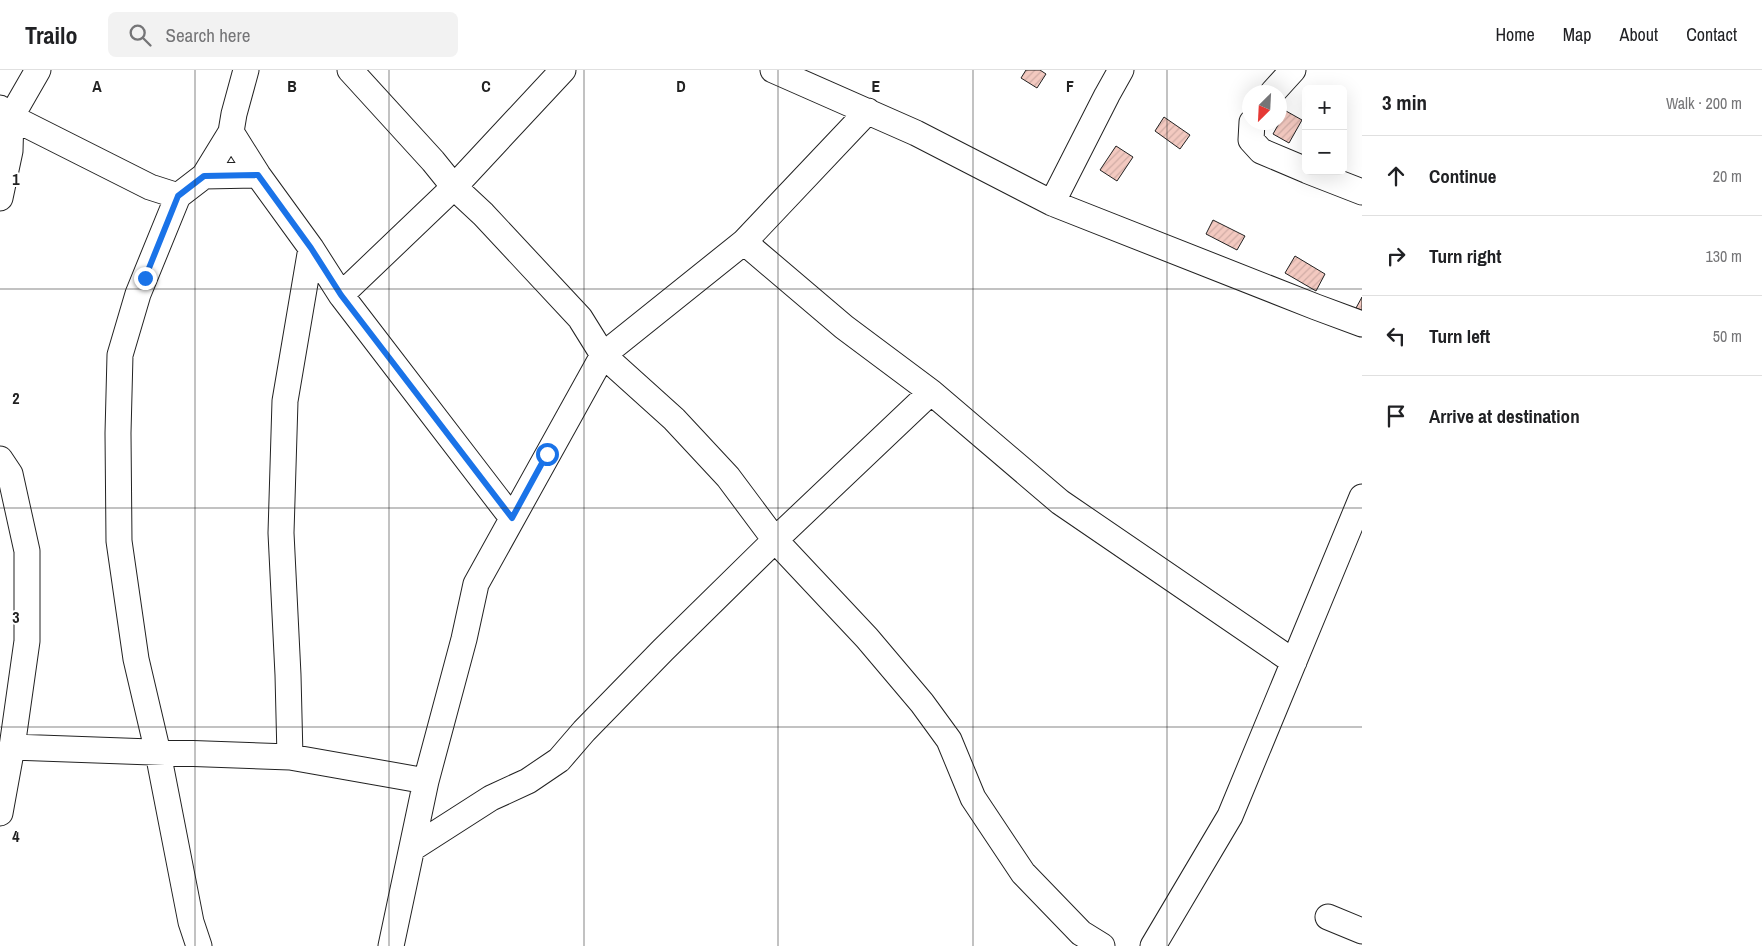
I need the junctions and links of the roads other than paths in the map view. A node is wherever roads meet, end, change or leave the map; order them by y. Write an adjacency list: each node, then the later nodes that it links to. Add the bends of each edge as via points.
1 (38, 70): 10 (street)
2 (246, 70): 12 (street)
3 (350, 70): 17 (street)
4 (563, 70): 17 (street)
5 (774, 70): 9 (street)
6 (1122, 70): 21 (street, via 1106,95)
7 (1293, 70): 8 (street)
8 (1279, 85)
9 (868, 111): 21 (street); 22 (street)
10 (6, 112): 19 (street, via 150,187); 20 (street, via 10,151)
11 (1252, 130): 13 (street, via 1251,140 1261,151)
12 (231, 132): 14 (street); 16 (street)
13 (1302, 169)
14 (258, 175): 16 (street); 23 (street)
15 (1317, 175): 18 (street)
16 (204, 176): 19 (street)
17 (454, 187): 24 (street); 26 (street, via 580,318)
18 (1362, 192)
19 (178, 196): 34 (street, via 138,294 120,356 119,541 136,659)
20 (0, 198)
21 (1052, 203): 25 (street)
22 (744, 242): 26 (street); 27 (street, via 844,327)
23 (311, 248): 24 (street); 35 (street, via 285,401 281,533)
24 (341, 295): 30 (street)
25 (1362, 324)
26 (603, 355): 30 (street); 31 (street, via 674,419 728,477)
27 (931, 392): 31 (street); 32 (street, via 1060,502)
28 (0, 459): 33 (street, via 10,474 27,551 27,641)
29 (1362, 497): 32 (street)
30 (512, 518): 36 (street, via 476,584)
31 (775, 540): 38 (street, via 663,650 559,760 491,798); 43 (street, via 867,638 922,703 949,740 973,798 1023,873 1081,933)
32 (1294, 662): 44 (street, via 1230,816)
33 (12, 747): 34 (street); 37 (street)
34 (158, 752): 35 (street); 41 (street, via 191,922)
35 (290, 757): 36 (street)
36 (426, 781): 38 (street)
37 (0, 813)
38 (413, 848): 42 (street)
39 (1328, 918): 40 (street)
40 (1362, 931)
41 (199, 946)
42 (391, 946)
43 (1102, 946)
44 (1153, 946)

